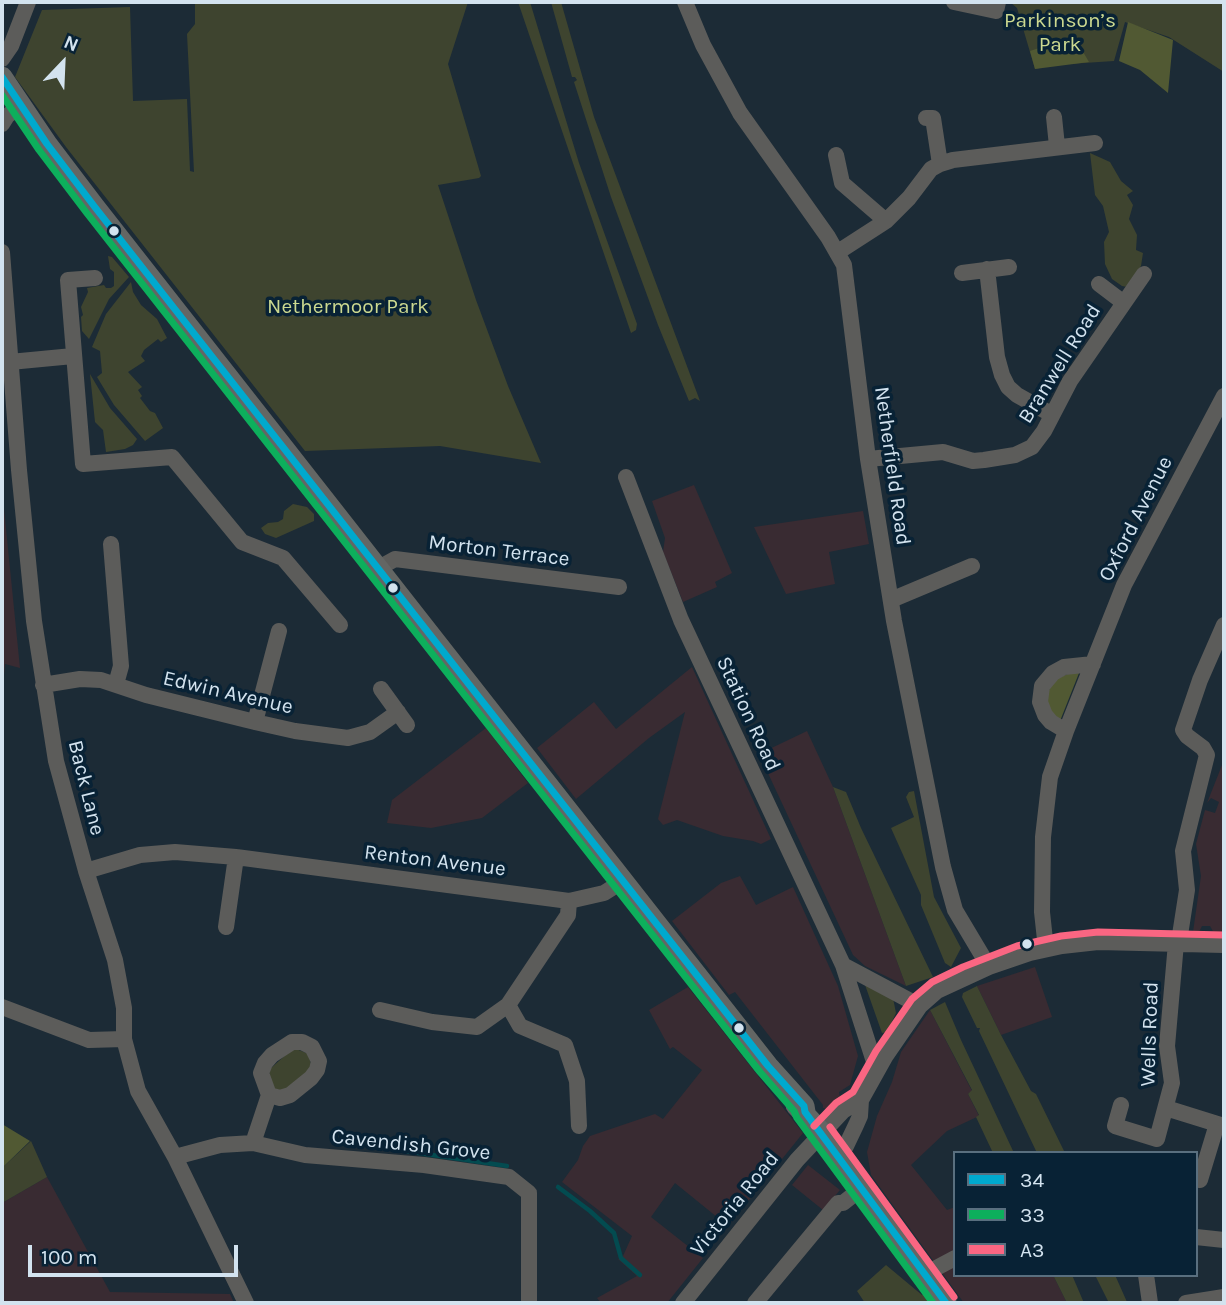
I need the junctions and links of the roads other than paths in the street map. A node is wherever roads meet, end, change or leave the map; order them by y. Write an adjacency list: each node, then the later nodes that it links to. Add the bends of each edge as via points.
1 (28, 2): 5 (street, via 12,46)
2 (685, 2): 17 (street, Netherfield Road, via 740,113)
3 (954, 2): 4 (street, via 996,11)
4 (998, 2)
5 (2, 59)
6 (2, 77): 7 (main road)
7 (20, 106): 10 (street); 34 (main road)
8 (1054, 117): 12 (street)
9 (926, 118): 14 (street, via 933,118)
10 (2, 124)
11 (1095, 144): 12 (street)
12 (1057, 146): 14 (street)
13 (836, 155): 15 (street, via 842,183)
14 (940, 164): 15 (street)
15 (886, 222): 17 (street)
16 (2, 252): 26 (street, Back Lane)
17 (838, 252): 30 (street, Netherfield Road, via 848,277)
18 (1009, 267): 19 (street)
19 (987, 269): 20 (street); 29 (street, via 1002,375 1017,395)
20 (962, 273)
21 (1144, 274): 24 (street, Branwell Road)
22 (95, 278): 25 (street, via 68,280)
23 (1099, 284): 24 (street, Branwell Road)
24 (1124, 303): 29 (street, Branwell Road)
25 (74, 356): 26 (street); 37 (street, via 83,464 172,457 242,542 283,558)
26 (10, 362): 28 (street, Back Lane)
27 (1224, 396): 40 (street, Oxford Avenue, via 1133,568)
28 (8, 399): 42 (street, Back Lane)
29 (1051, 414): 30 (street, Branwell Road, via 1039,439 1015,456 973,461 936,452)
30 (868, 459): 36 (street, Netherfield Road)
31 (626, 477): 54 (street, Station Road, via 681,620)
32 (111, 544): 41 (street, via 121,666)
33 (972, 566): 36 (street)
34 (377, 569): 35 (street, Morton Terrace, via 395,559); 48 (main road)
35 (620, 587)
36 (891, 600): 55 (street, Netherfield Road, via 943,867 955,910)
37 (340, 625)
38 (1224, 625): 51 (street, Wells Road, via 1183,730 1207,755 1183,851 1187,890)
39 (279, 631): 44 (street)
40 (1093, 664): 45 (street, Oxford Avenue); 45 (street, via 1064,667 1042,686 1040,702 1045,715)
41 (117, 684): 42 (street, Edwin Avenue, via 91,678); 44 (street, Edwin Avenue)
42 (43, 685): 47 (street, Back Lane, via 56,761)
43 (381, 689): 44 (street, Edwin Avenue, via 403,718 348,738)
44 (255, 722)
45 (1066, 731): 53 (street, Oxford Avenue, via 1047,795)
46 (236, 857): 47 (street, Renton Avenue, via 156,853); 49 (street, Renton Avenue); 50 (street)
47 (86, 871): 60 (street, Back Lane, via 115,960 124,1008)
48 (623, 881): 49 (street, Renton Avenue, via 604,893); 68 (main road)
49 (569, 901): 57 (street, via 568,915)
50 (226, 927)
51 (1176, 943): 52 (street); 53 (street, via 1098,942); 65 (street, Wells Road, via 1168,1055 1172,1083)
52 (1224, 944)
53 (1045, 949): 55 (street)
54 (843, 965): 56 (street); 61 (street, Station Road)
55 (989, 967): 56 (street)
56 (925, 1001): 61 (street)
57 (508, 1005): 59 (street, via 477,1027); 67 (street, via 520,1026 565,1045 577,1081)
58 (2, 1007): 60 (street, via 89,1040)
59 (380, 1010)
60 (124, 1039): 71 (street, Back Lane, via 138,1091)
61 (877, 1072): 63 (street)
62 (269, 1095): 69 (street)
63 (861, 1100): 68 (street, Victoria Road); 70 (street, via 860,1116)
64 (1121, 1105): 65 (street, via 1115,1126 1157,1139)
65 (1166, 1108): 66 (street, Wells Road)
66 (1221, 1125): 72 (street)
67 (579, 1126)
68 (822, 1133): 70 (main road); 84 (street, Victoria Road)
69 (253, 1143): 71 (street, Cavendish Grove, via 220,1145); 83 (street, Cavendish Grove, via 305,1155 424,1164 509,1177 529,1193)
70 (837, 1154): 73 (main road)
71 (175, 1157): 82 (street, Back Lane)
72 (1199, 1180)
73 (862, 1188): 74 (street); 78 (main road)
74 (843, 1203): 79 (street, via 841,1212); 85 (street, via 838,1203)
75 (1198, 1237): 76 (street)
76 (1224, 1240)
77 (953, 1259): 78 (street)
78 (925, 1274): 86 (main road)
79 (788, 1276)
80 (1146, 1277): 87 (street)
81 (1224, 1297): 88 (street)
82 (246, 1303)
83 (529, 1303)
84 (683, 1303)
85 (755, 1303)
86 (946, 1303)
87 (1150, 1303)
88 (1186, 1303)

